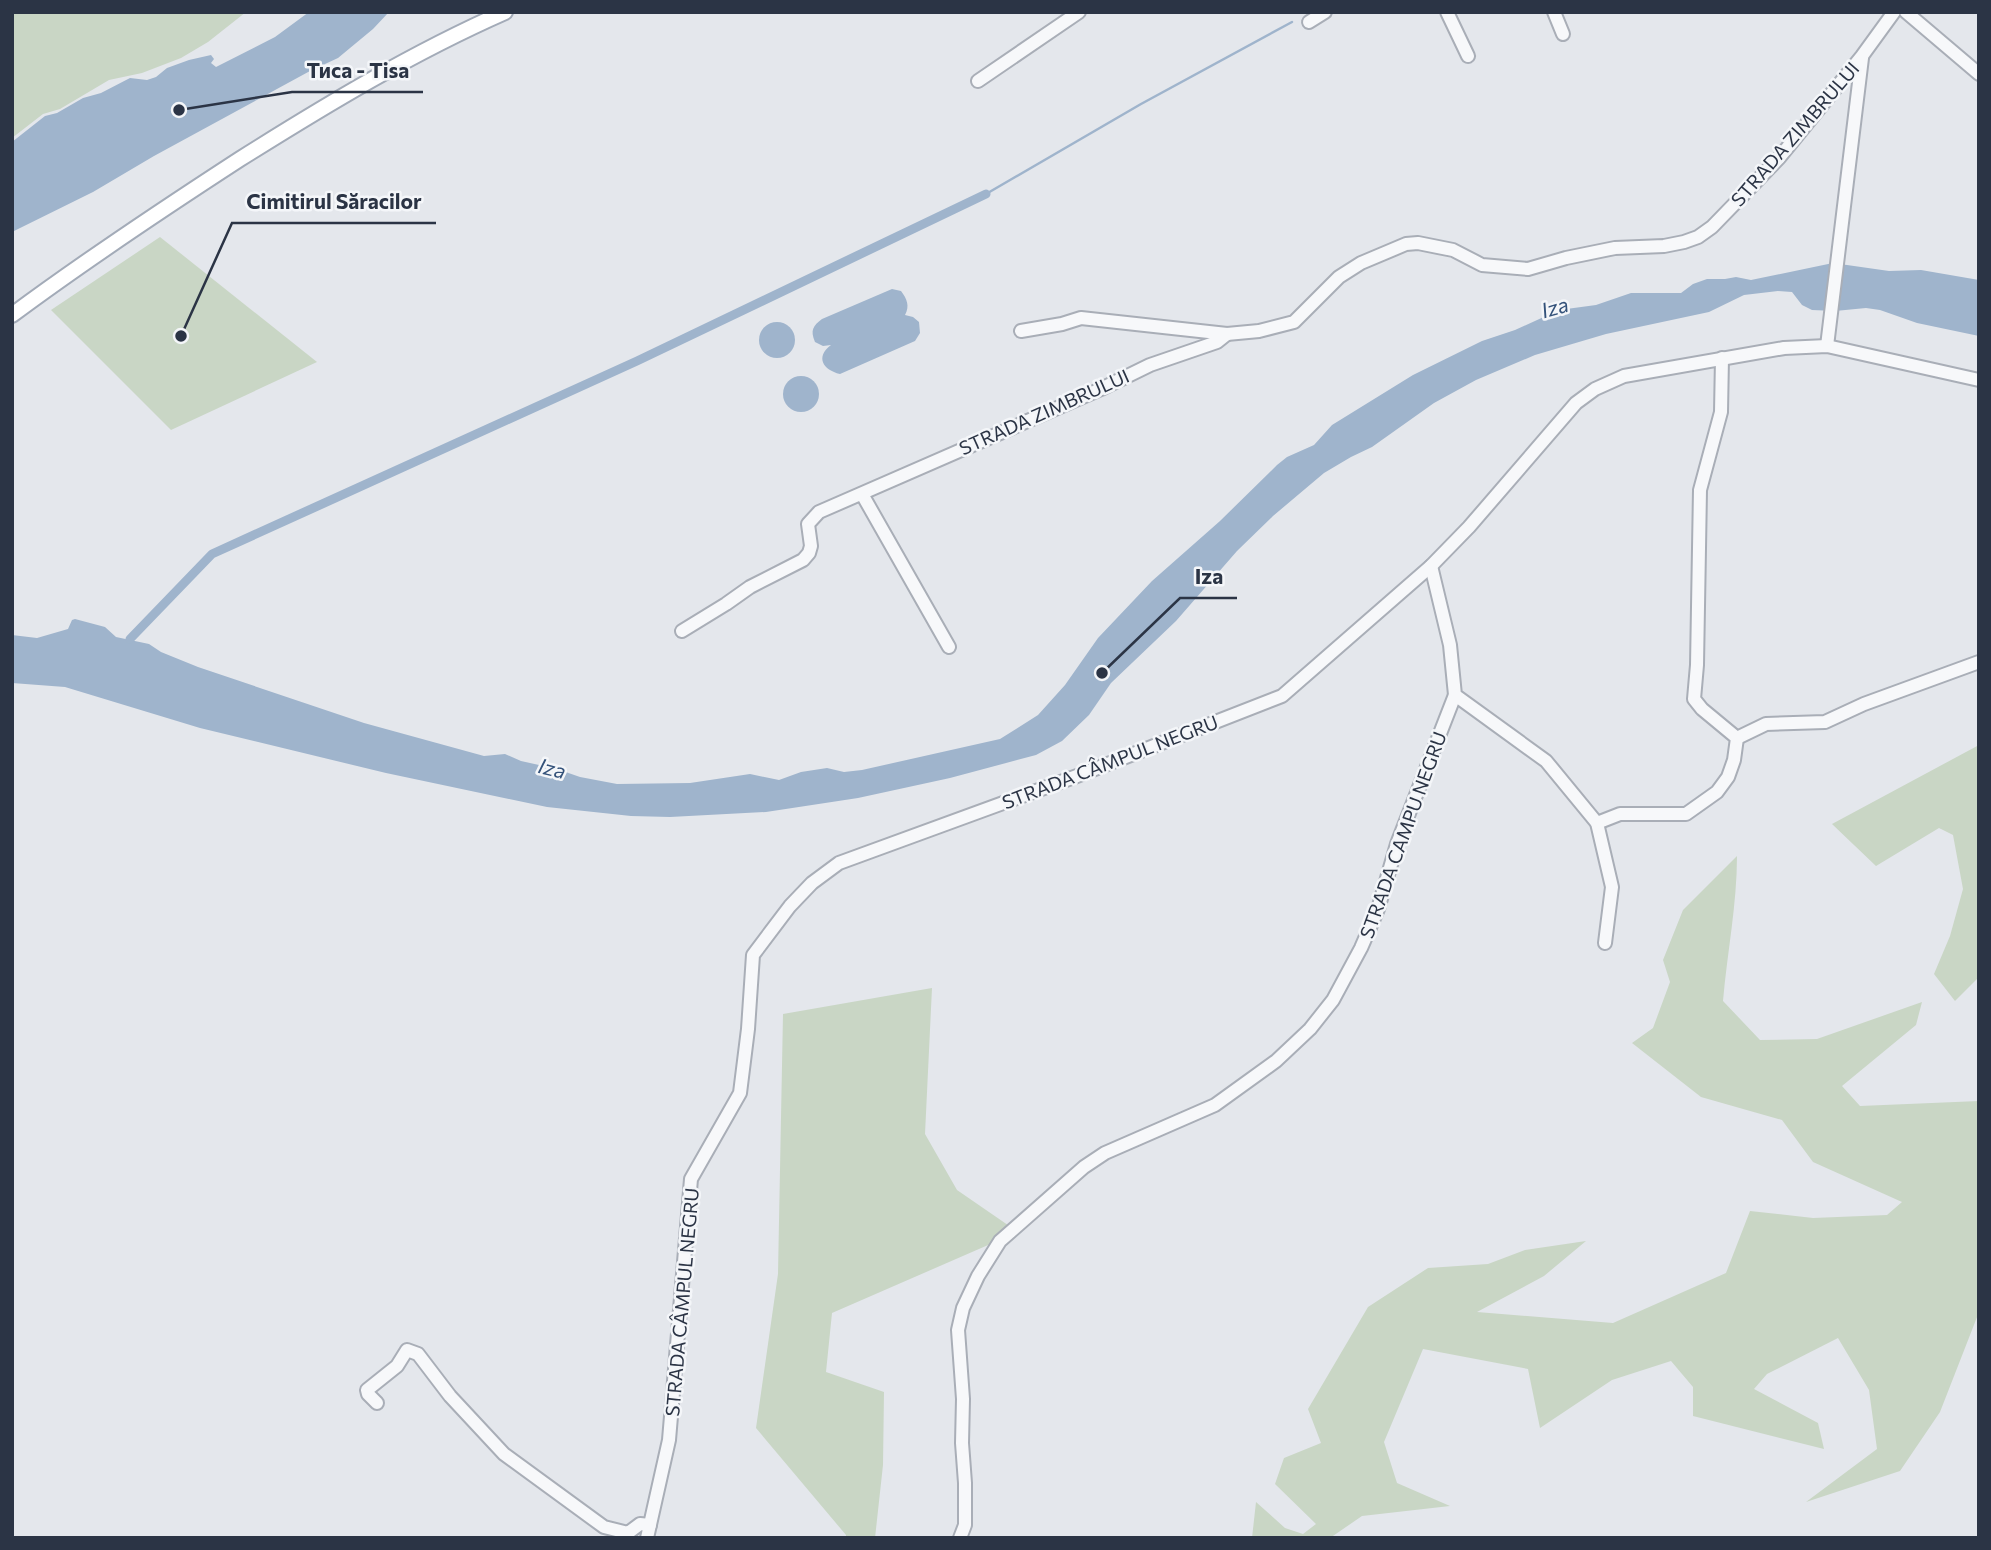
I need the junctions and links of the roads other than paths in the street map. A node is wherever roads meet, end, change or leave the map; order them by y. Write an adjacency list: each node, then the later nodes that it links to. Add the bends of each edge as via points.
1 (505, 12): 14 (main road, via 448,38 304,118)
2 (1079, 12): 13 (street)
3 (1325, 12): 8 (street)
4 (1447, 12): 10 (street)
5 (1554, 12): 9 (street)
6 (1894, 12): 11 (street, STRADA ZIMBRULUI)
7 (1906, 12): 12 (street)
8 (1310, 22)
9 (1563, 34)
10 (1468, 56)
11 (1862, 56): 16 (street, STRADA ZIMBRULUI, via 1779,159 1698,237 1673,245 1603,250 1528,269 1482,265 1446,248 1406,244 1339,277 1294,322); 17 (street, STRADA ZIMBRULUI)
12 (1979, 74)
13 (978, 81)
14 (12, 315)
15 (1021, 331): 16 (street, STRADA ZIMBRULUI, via 1082,318)
16 (1227, 334): 20 (street, STRADA ZIMBRULUI)
17 (1827, 346): 18 (street, STRADA CÂMPUL NEGRU); 19 (street, STRADA CÂMPUL NEGRU)
18 (1722, 358): 21 (street, STRADA CÂMPUL NEGRU, via 1625,376 1589,393); 26 (street, via 1721,412 1700,491 1694,699)
19 (1979, 380)
20 (862, 494): 22 (street, STRADA ZIMBRULUI, via 812,517 808,524 811,546 803,561 750,587); 23 (street)
21 (1431, 566): 25 (street, STRADA CAMPU NEGRU, via 1450,645); 30 (street, STRADA CÂMPUL NEGRU, via 1282,696 839,863 790,906 753,955 740,1093 691,1179 670,1440)
22 (681, 631)
23 (949, 647)
24 (1979, 662): 26 (street, via 1825,722 1766,724)
25 (1455, 695): 27 (street, via 1546,761); 31 (street, STRADA CAMPU NEGRU, via 1397,844 1378,909 1333,1000 1310,1029 1276,1061 1215,1105 1105,1153 1084,1167 1000,1241 978,1276 958,1330 965,1483 965,1525)
26 (1737, 738): 27 (street, via 1728,777 1717,792 1686,814 1620,814)
27 (1597, 822): 28 (street, via 1612,887)
28 (1605, 943)
29 (377, 1403): 30 (street, via 368,1390 397,1366 407,1350 412,1351 490,1440 528,1473 604,1527 628,1533 640,1524)
30 (649, 1531)
31 (960, 1538)

